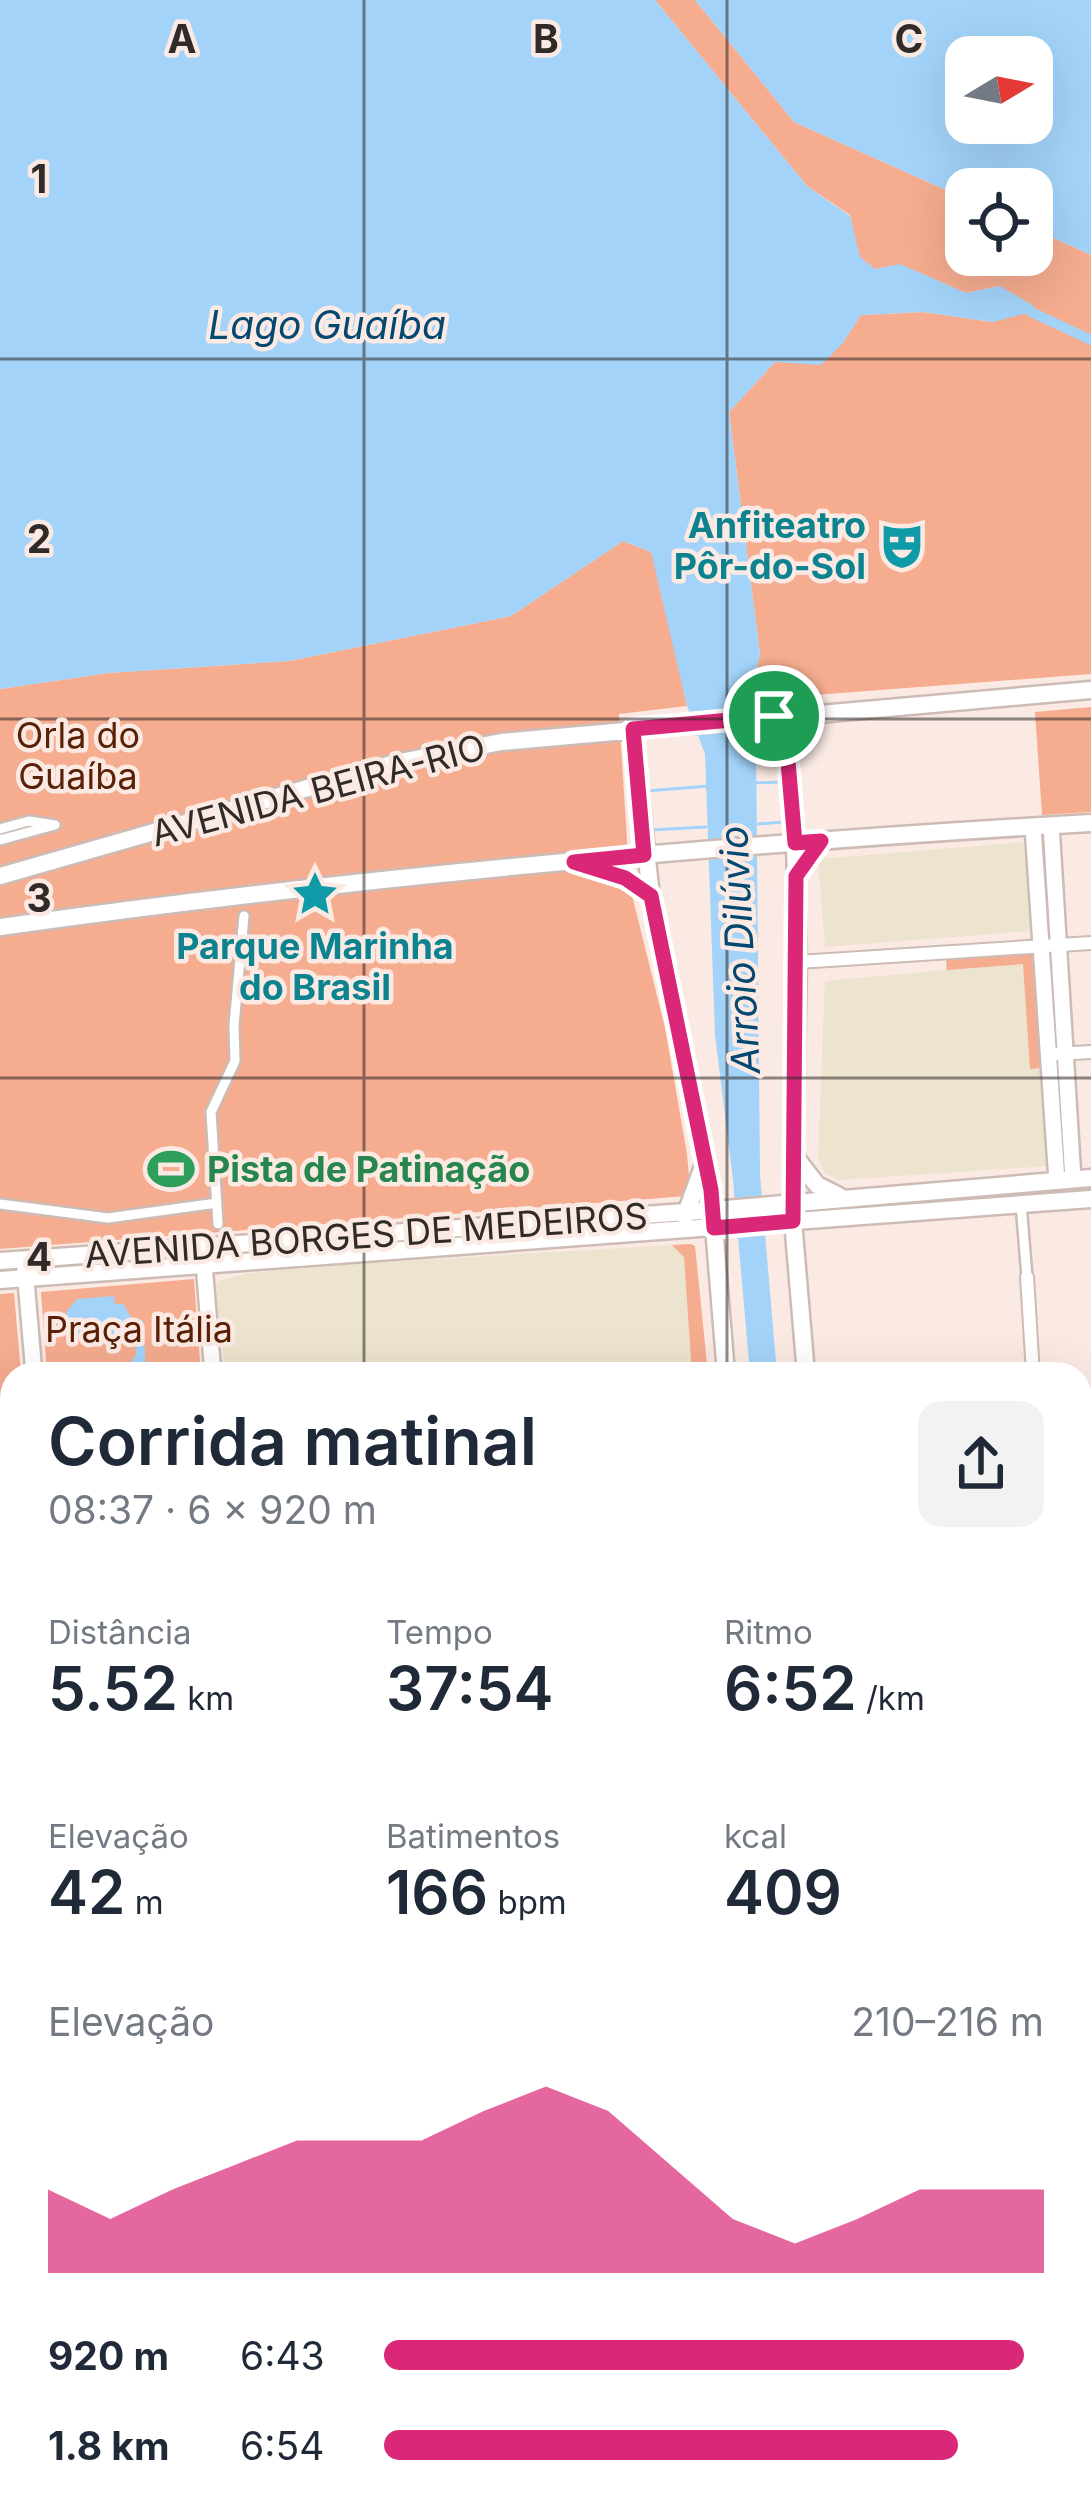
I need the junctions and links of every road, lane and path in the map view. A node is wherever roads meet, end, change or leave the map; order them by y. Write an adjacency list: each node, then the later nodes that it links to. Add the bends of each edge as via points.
1 (1091, 690): 2 (main road, AVENIDA BEIRA-RIO)
2 (776, 716): 3 (main road, AVENIDA BEIRA-RIO); 9 (main road)
3 (633, 729): 10 (main road); 12 (main road, AVENIDA BEIRA-RIO, via 501,742 395,764)
4 (1091, 823): 5 (main road, AVENIDA BEIRA-RIO)
5 (1042, 826): 8 (main road, AVENIDA BEIRA-RIO); 18 (street)
6 (0, 829): 7 (street, via 55,825)
7 (0, 840)
8 (821, 841): 9 (main road, AVENIDA BEIRA-RIO); 13 (main road)
9 (795, 843): 10 (main road, AVENIDA BEIRA-RIO); 13 (main road)
10 (644, 855): 11 (main road, AVENIDA BEIRA-RIO); 15 (main road)
11 (574, 862): 14 (main road, AVENIDA BEIRA-RIO); 15 (main road)
12 (0, 876)
13 (796, 876): 19 (main road)
14 (248, 892): 16 (main road, AVENIDA BEIRA-RIO); 28 (street, via 235,1061 211,1112)
15 (651, 896): 23 (main road)
16 (0, 927)
17 (1091, 943): 18 (street)
18 (1051, 945): 19 (street); 21 (street)
19 (798, 962): 22 (main road)
20 (1091, 1052): 21 (street)
21 (1057, 1054): 24 (street)
22 (793, 1153): 26 (main road, via 817,1185); 32 (main road)
23 (705, 1160): 31 (main road); 33 (main road)
24 (1074, 1179): 26 (main road, AVENIDA BORGES DE MEDEIROS); 27 (main road)
25 (1091, 1198): 27 (main road)
26 (845, 1199): 32 (main road, AVENIDA BORGES DE MEDEIROS)
27 (1044, 1202): 30 (main road)
28 (217, 1203): 29 (street, via 108,1218); 35 (street)
29 (0, 1204)
30 (1021, 1204): 32 (main road); 39 (street)
31 (688, 1212): 33 (main road, AVENIDA BORGES DE MEDEIROS); 34 (main road); 35 (main road, AVENIDA BORGES DE MEDEIROS)
32 (785, 1213): 33 (main road, AVENIDA BORGES DE MEDEIROS); 44 (main road)
33 (721, 1218): 34 (main road, AVENIDA BORGES DE MEDEIROS); 43 (main road)
34 (676, 1230): 37 (main road, AVENIDA BORGES DE MEDEIROS)
35 (220, 1233): 38 (main road, AVENIDA BORGES DE MEDEIROS)
36 (0, 1261): 38 (main road, AVENIDA BORGES DE MEDEIROS)
37 (204, 1264): 38 (main road, AVENIDA BORGES DE MEDEIROS); 42 (street)
38 (25, 1268): 40 (main road, AVENIDA BORGES DE MEDEIROS); 41 (street)
39 (1027, 1277): 45 (street)
40 (0, 1280)
41 (33, 1362)
42 (212, 1362)
43 (726, 1362)
44 (804, 1362)
45 (1033, 1362)

